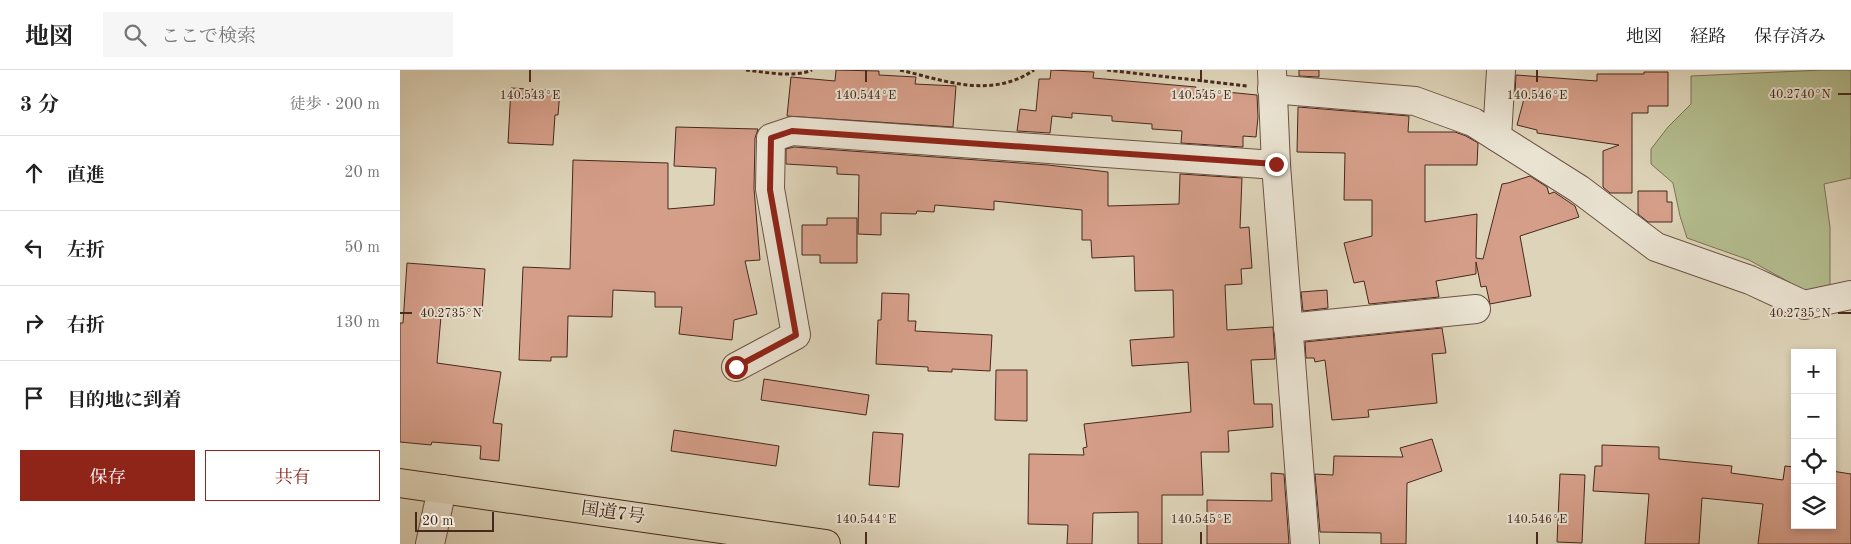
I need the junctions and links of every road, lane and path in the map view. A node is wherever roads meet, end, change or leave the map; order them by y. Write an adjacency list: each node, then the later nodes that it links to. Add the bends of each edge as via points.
1 (746, 70): 2 (path, via 792,74)
2 (812, 70)
3 (900, 70): 4 (path, via 954,84 984,87 1020,79)
4 (1034, 70)
5 (1107, 70): 7 (path)
6 (1501, 70): 8 (street)
7 (1272, 79): 8 (street, via 1415,101 1473,122); 9 (street)
8 (1497, 137): 10 (street, via 1579,189 1656,247 1750,280 1804,305)
9 (1276, 164): 12 (street); 13 (street, via 792,131 771,138 770,190 796,335)
10 (1851, 295)
11 (1476, 309): 12 (street)
12 (1288, 328): 18 (street)
13 (736, 367)
14 (400, 483): 15 (highway, 国道7号)
15 (442, 489): 16 (street); 17 (highway, 国道7号)
16 (430, 544)
17 (826, 544)
18 (1305, 544)

